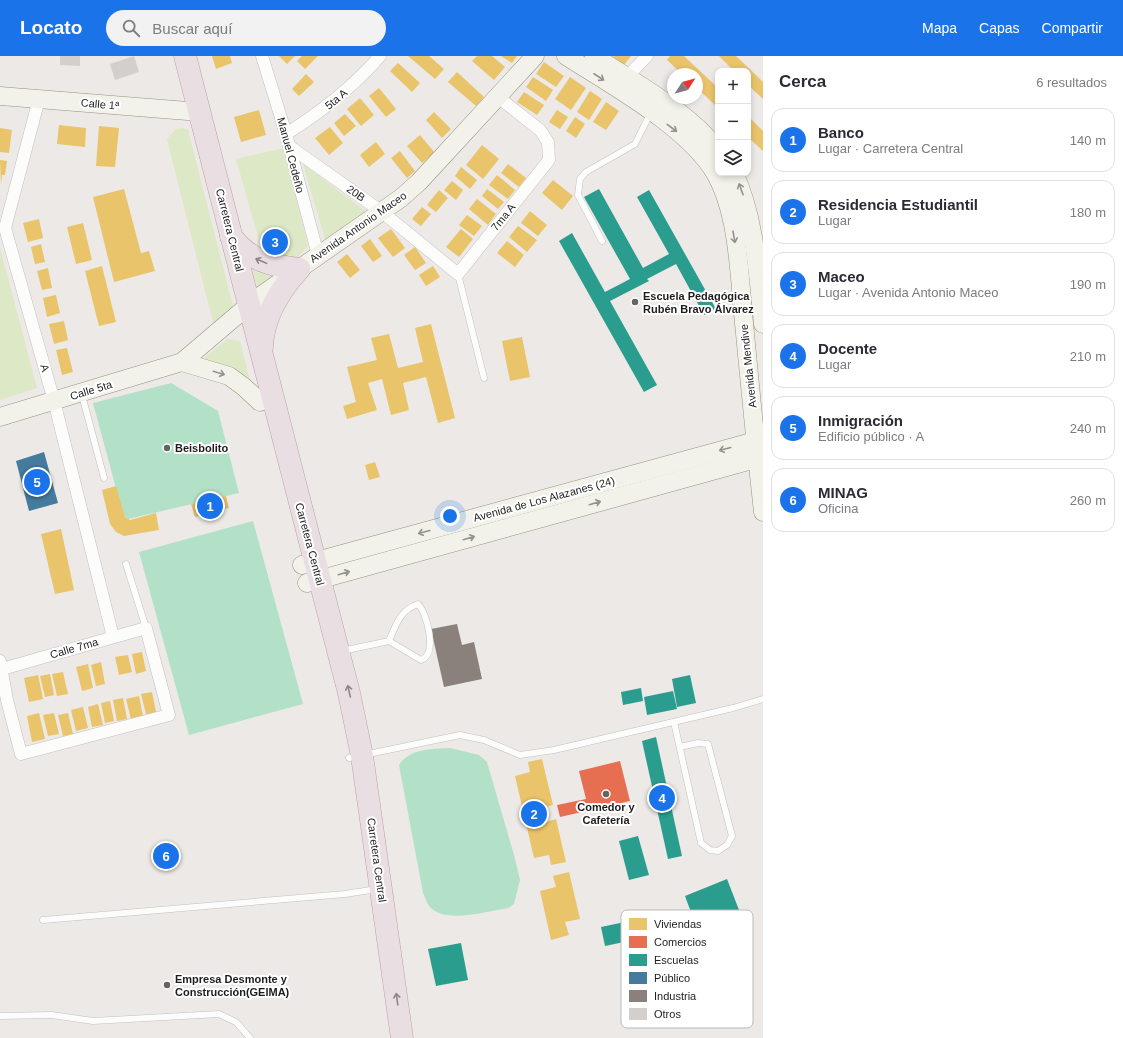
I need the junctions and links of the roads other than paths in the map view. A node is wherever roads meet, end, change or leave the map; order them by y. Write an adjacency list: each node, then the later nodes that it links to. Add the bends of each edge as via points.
1 (172, 56): 14 (highway, Carretera Central)
2 (185, 56): 14 (highway, Carretera Central)
3 (262, 56): 15 (street, Manuel Cedeño)
4 (380, 56): 15 (street, 5ta A, via 341,95)
5 (535, 56): 11 (street, Avenida Antonio Maceo)
6 (566, 56): 9 (street, Avenida Mendive, one-way to 9)
7 (594, 56): 9 (street, Avenida Mendive)
8 (647, 56): 9 (street)
9 (622, 83): 13 (street, Avenida Mendive)
10 (0, 96): 12 (street, Calle 1ª)
11 (498, 97): 18 (street, Avenida Antonio Maceo, via 419,182); 24 (street, 7ma A, via 540,130 548,142 549,160)
12 (39, 100): 14 (street, Calle 1ª); 19 (street, A)
13 (655, 105): 16 (street, Avenida Mendive, via 708,137); 21 (lane, via 635,144 586,172 580,179 578,195); 26 (street, Avenida Mendive, one-way to 26, via 690,141 715,172 726,197 738,259)
14 (194, 112): 20 (highway, Carretera Central); 27 (highway, Carretera Central)
15 (287, 140): 18 (street, 20B); 22 (street, Manuel Cedeño)
16 (715, 146)
17 (735, 176): 25 (street, Avenida Mendive, one-way to 17, via 748,214)
18 (382, 212): 22 (street, Avenida Antonio Maceo); 24 (street, 20B)
19 (2, 228): 33 (street, A)
20 (231, 236): 23 (highway, one-way to 20, via 278,267 263,262 244,252); 27 (highway, Carretera Central)
21 (602, 241)
22 (318, 255): 23 (street, Avenida Antonio Maceo)
23 (299, 269): 27 (street, Avenida Antonio Maceo); 29 (highway, via 272,305 262,345)
24 (458, 274): 31 (lane)
25 (761, 282): 26 (street); 28 (street, Avenida Mendive)
26 (740, 286): 36 (street, Avenida Mendive)
27 (244, 310): 29 (highway, Carretera Central); 30 (street, Avenida Antonio Maceo); 34 (highway, Carretera Central)
28 (763, 324)
29 (263, 360): 40 (highway, Carretera Central)
30 (182, 362): 32 (street, Calle 5ta); 34 (street, one-way to 34, via 229,376)
31 (484, 378)
32 (82, 392): 33 (street, Calle 5ta); 37 (lane)
33 (54, 401): 35 (street, Calle 5ta); 42 (street, A)
34 (260, 402): 40 (highway, Carretera Central)
35 (0, 417)
36 (760, 449): 38 (street, Avenida Mendive); 40 (street, Avenida de Los Alazanes (24))
37 (104, 478)
38 (763, 512)
39 (126, 564): 41 (lane)
40 (311, 572): 44 (highway, Carretera Central); 50 (highway, Carretera Central, via 335,695)
41 (146, 628): 42 (street, Calle 7ma); 47 (street, via 169,715 21,754)
42 (113, 637): 45 (street, Calle 7ma)
43 (389, 641): 43 (lane, via 421,660 426,658 430,644 423,610 418,604 410,607 399,617); 44 (lane)
44 (339, 652): 50 (highway, Carretera Central, one-way to 44, via 349,693)
45 (1, 665): 47 (street)
46 (763, 699): 48 (lane)
47 (4, 701)
48 (674, 722): 49 (lane); 50 (lane, via 554,750 520,755 484,740 460,735)
49 (680, 747): 49 (lane, via 701,843 710,850 718,851 727,845 732,836 708,744 698,743)
50 (355, 757): 51 (highway, Carretera Central)
51 (374, 890): 52 (lane); 55 (highway, Carretera Central); 56 (highway, Carretera Central, one-way to 51)
52 (43, 920)
53 (0, 1016): 54 (lane, via 52,1015 94,1021 219,1014 236,1022)
54 (250, 1038)
55 (388, 1038)
56 (402, 1038)

